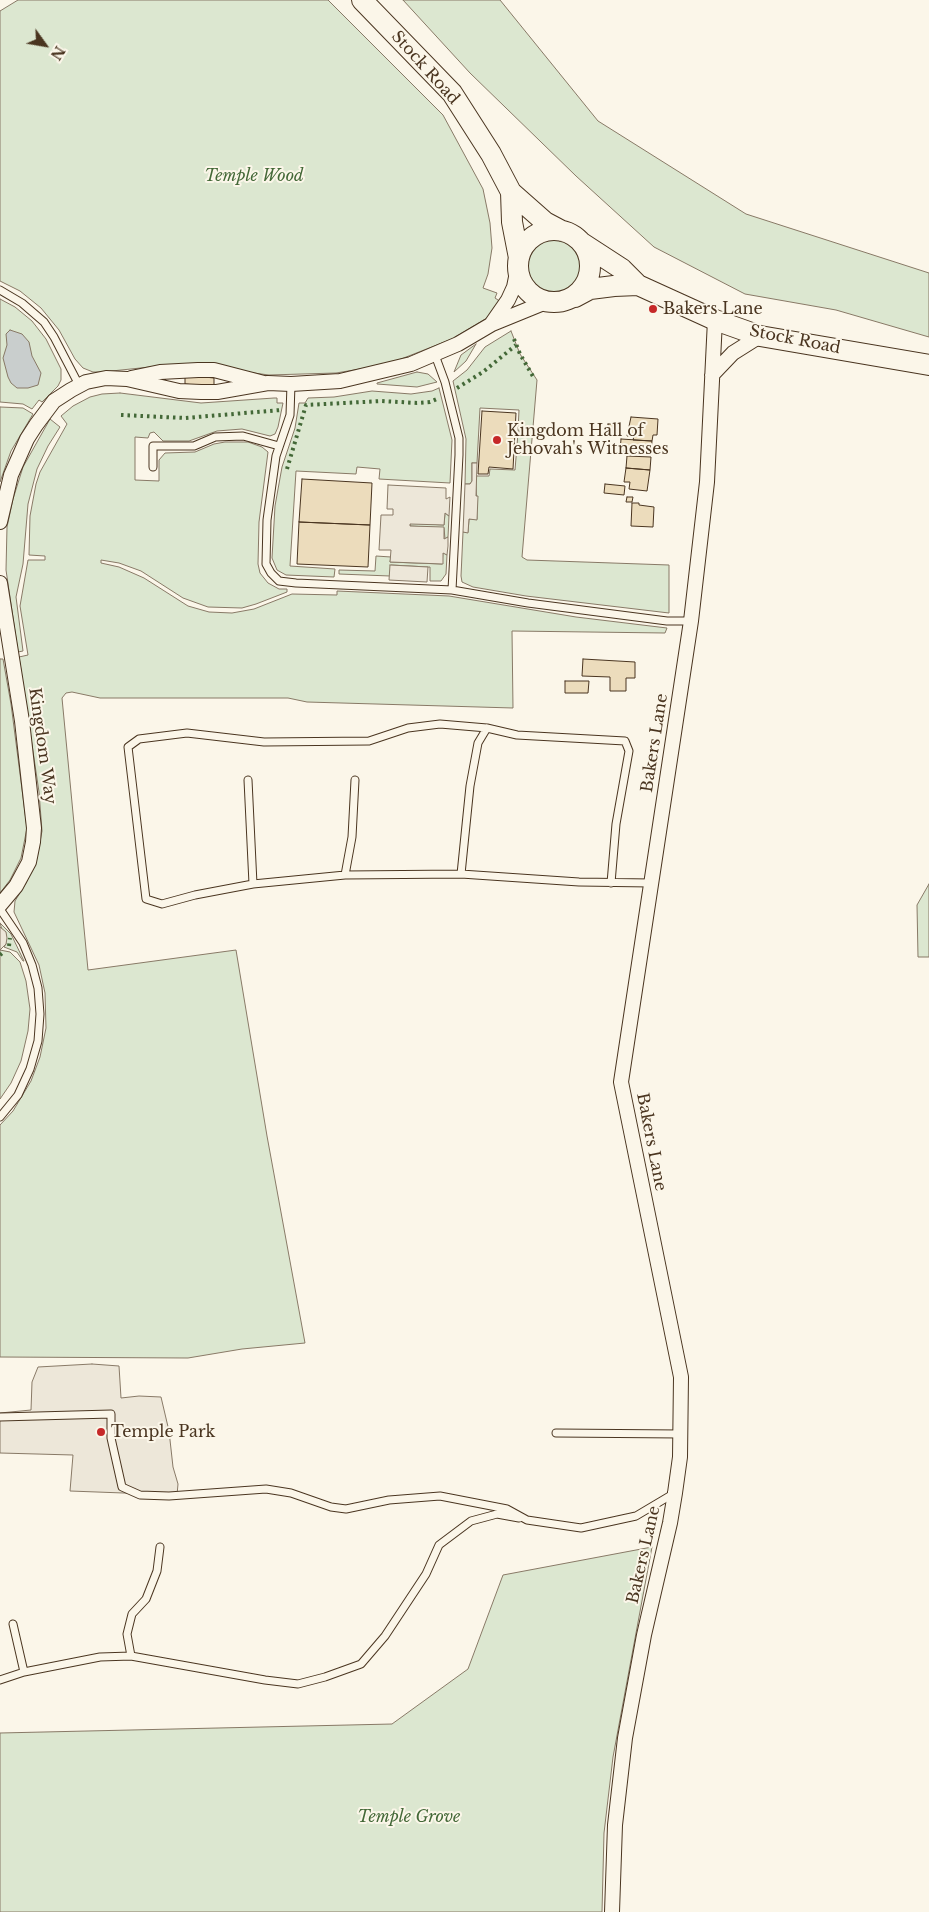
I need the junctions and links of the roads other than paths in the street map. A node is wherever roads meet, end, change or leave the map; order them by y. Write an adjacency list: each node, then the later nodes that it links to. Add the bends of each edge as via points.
1 (362, 0): 2 (main road, Stock Road, via 452,93)
2 (511, 192): 3 (main road, Stock Road, via 545,222); 5 (main road, Stock Road)
3 (562, 231): 4 (main road); 5 (main road, via 553,230 535,236 528,242)
4 (582, 243): 6 (main road, Stock Road, via 622,269); 8 (main road, via 589,256 590,275 581,291)
5 (519, 263): 9 (main road, via 520,277 529,293); 11 (street, via 514,287)
6 (638, 285): 8 (main road, Stock Road, via 590,290); 10 (main road, Stock Road)
7 (0, 290): 19 (lane, via 44,322)
8 (573, 297): 9 (main road)
9 (546, 302): 11 (street)
10 (715, 320): 12 (main road, Stock Road); 15 (street, Bakers Lane)
11 (492, 324): 13 (street)
12 (760, 336): 14 (main road, Stock Road); 15 (street, via 733,352)
13 (435, 355): 18 (street, via 364,377); 24 (lane, via 459,438)
14 (929, 365)
15 (712, 375): 25 (street, Bakers Lane, via 707,482)
16 (128, 379): 17 (street, via 179,391 201,392); 17 (street, via 160,372 214,370); 19 (street, via 106,378)
17 (268, 384): 18 (street)
18 (291, 384): 20 (lane, via 290,415)
19 (79, 385): 22 (street, via 50,405 27,439 11,475)
20 (278, 446): 21 (lane, via 243,436 215,437 194,446 154,446); 24 (lane, via 269,497 265,554 267,568 274,577 285,582)
21 (153, 467)
22 (0, 522)
23 (0, 583): 34 (street, Kingdom Way, via 34,828 29,862)
24 (452, 590): 25 (lane, via 668,621)
25 (691, 621): 32 (street, Bakers Lane)
26 (487, 728): 29 (lane, via 478,743 471,779); 31 (lane, via 517,736 625,741 629,751); 33 (lane, via 440,724 408,728 369,741 264,742 187,733 139,738 128,747 146,899 162,904)
27 (248, 780): 33 (lane)
28 (356, 780): 30 (lane, via 352,837)
29 (462, 874): 30 (lane); 31 (lane)
30 (345, 875): 33 (lane)
31 (610, 883): 32 (lane)
32 (651, 883): 38 (street, Bakers Lane, via 621,1082 681,1377)
33 (253, 884)
34 (0, 907): 35 (lane, via 32,965 40,1014 38,1041 30,1069 18,1095)
35 (0, 1117)
36 (0, 1417): 40 (lane, via 111,1414 112,1438 122,1487 140,1495 266,1489 346,1509 389,1500 440,1496 507,1509)
37 (556, 1433): 38 (lane)
38 (680, 1434): 39 (street, Bakers Lane)
39 (675, 1493): 40 (lane, via 636,1516 581,1528); 46 (street, Bakers Lane, via 625,1738 615,1825)
40 (527, 1520): 43 (lane, via 497,1514 471,1520 439,1544 426,1574 385,1636 361,1664 324,1677 298,1684)
41 (160, 1547): 43 (lane, via 157,1571 146,1599 132,1614 127,1634)
42 (13, 1624): 44 (lane)
43 (131, 1656): 44 (lane, via 100,1657)
44 (24, 1672): 45 (lane)
45 (0, 1680)
46 (612, 1912)

